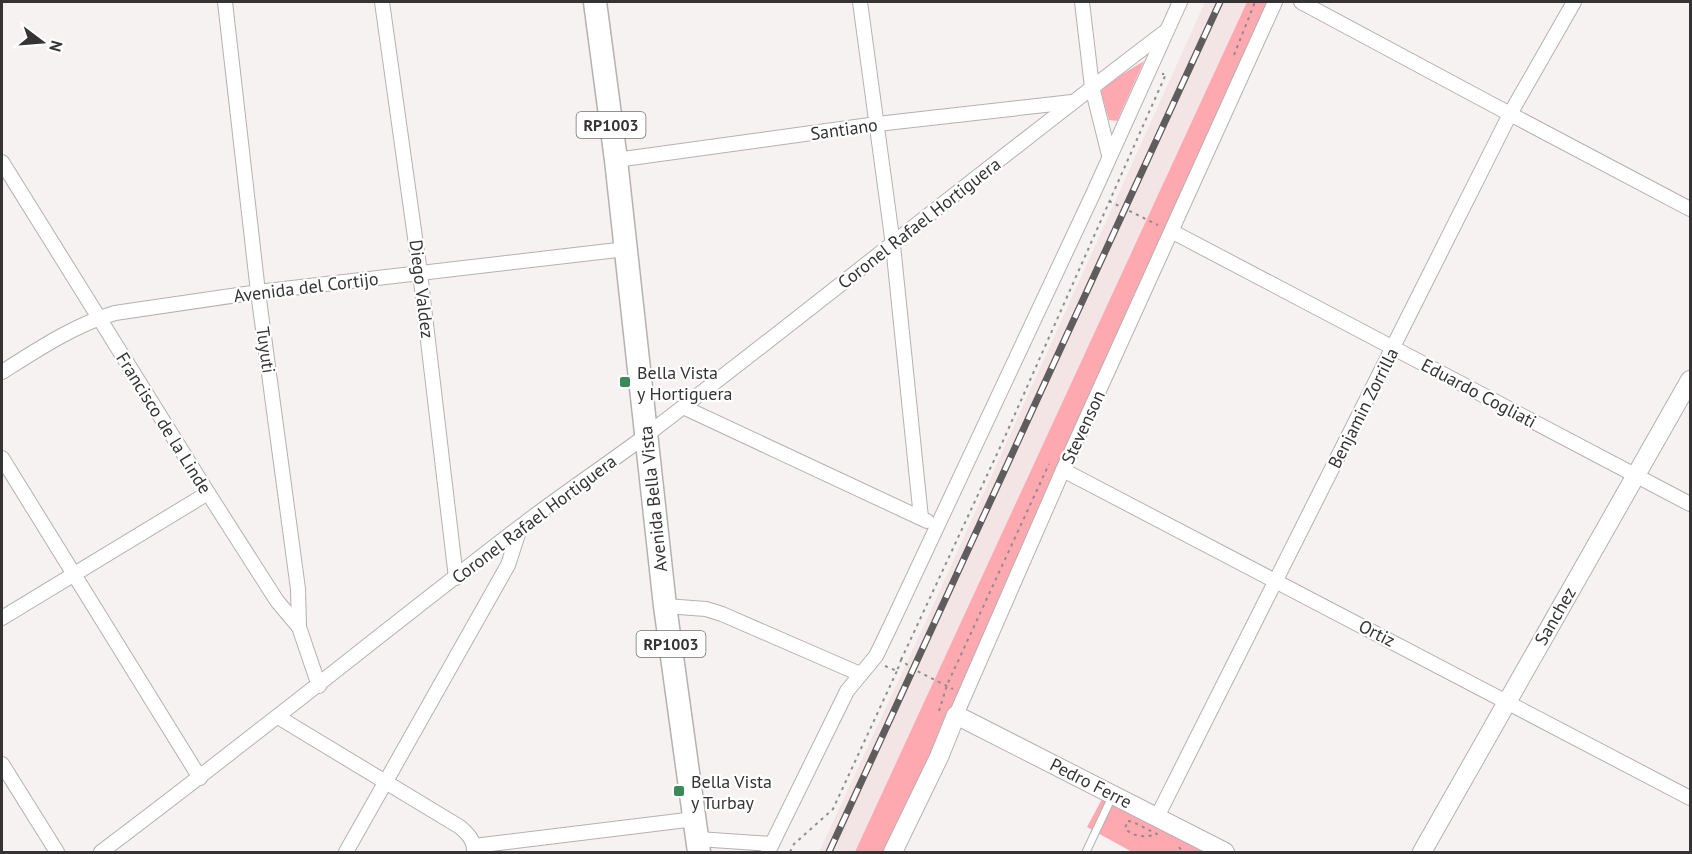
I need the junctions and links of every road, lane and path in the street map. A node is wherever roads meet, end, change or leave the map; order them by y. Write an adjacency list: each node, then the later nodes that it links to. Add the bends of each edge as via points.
1 (225, 2): 28 (street, Tuyuti)
2 (382, 2): 27 (street, Diego Valdez)
3 (595, 2): 19 (main road, Avenida Bella Vista / RP1003)
4 (860, 2): 17 (street)
5 (1082, 2): 14 (street)
6 (1180, 2): 11 (street)
7 (1255, 2): 12 (path)
8 (1275, 2): 24 (street, Stevenson)
9 (1301, 2): 16 (street)
10 (1574, 2): 16 (street, Benjamin Zorrilla)
11 (1166, 31): 13 (street); 14 (street, Coronel Rafael Hortiguera)
12 (1233, 57)
13 (1147, 72): 18 (street); 22 (path, via 1166,74)
14 (1092, 87): 15 (street, Coronel Rafael Hortiguera); 18 (street)
15 (1072, 102): 17 (street, Santiano); 25 (street, Coronel Rafael Hortiguera)
16 (1510, 114): 23 (street); 30 (street, Benjamin Zorrilla)
17 (877, 124): 19 (street, Santiano); 25 (street)
18 (1109, 155): 21 (street)
19 (616, 160): 26 (main road, Avenida Bella Vista / RP1003)
20 (2, 162): 29 (street, Francisco de la Linde)
21 (1093, 194): 22 (path); 42 (street)
22 (1109, 201): 24 (path); 50 (path)
23 (1690, 209)
24 (1173, 232): 30 (street, Eduardo Cogliati); 37 (street, Stevenson)
25 (893, 245): 33 (street, Coronel Rafael Hortiguera); 41 (street)
26 (626, 249): 27 (street, Avenida del Cortijo); 34 (main road, Avenida Bella Vista / RP1003)
27 (420, 273): 28 (street, Avenida del Cortijo); 45 (street, Diego Valdez)
28 (258, 292): 29 (street, Avenida del Cortijo); 49 (street, Tuyuti, via 298,589)
29 (98, 318): 31 (street, Avenida del Cortijo); 39 (street, Francisco de la Linde)
30 (1393, 348): 38 (street, Eduardo Cogliati); 46 (street, Benjamin Zorrilla)
31 (2, 372)
32 (1690, 380): 38 (street, Sanchez)
33 (682, 407): 34 (street, Coronel Rafael Hortiguera); 41 (street)
34 (646, 435): 43 (street, Coronel Rafael Hortiguera); 47 (main road, Avenida Bella Vista / RP1003)
35 (2, 458): 44 (street)
36 (1049, 464): 54 (path)
37 (1063, 470): 46 (street, Ortiz); 56 (street, Stevenson)
38 (1636, 475): 40 (street, Eduardo Cogliati); 57 (street, Sanchez)
39 (208, 493): 44 (street); 49 (street, Francisco de la Linde, via 277,601)
40 (1690, 504)
41 (921, 518): 42 (street)
42 (937, 526): 51 (street)
43 (520, 528): 45 (street, Coronel Rafael Hortiguera); 62 (street, via 508,566)
44 (73, 574): 48 (street); 61 (street)
45 (456, 578): 55 (street, Coronel Rafael Hortiguera)
46 (1276, 581): 57 (street, Ortiz); 65 (street, Benjamin Zorrilla)
47 (666, 606): 53 (street, via 722,614); 67 (main road, Avenida Bella Vista / RP1003)
48 (2, 618)
49 (299, 627): 55 (street, Francisco de la Linde)
50 (901, 660): 52 (path); 54 (path)
51 (871, 661): 52 (path); 53 (street)
52 (897, 671): 73 (path, via 833,809)
53 (860, 674): 68 (street, via 847,691)
54 (947, 685): 56 (path); 58 (path)
55 (319, 686): 59 (street, Coronel Rafael Hortiguera)
56 (963, 696): 58 (street, Stevenson)
57 (1506, 700): 64 (street, Ortiz); 77 (street, Sanchez)
58 (947, 712): 63 (street, Pedro Ferre); 74 (street, Stevenson, via 939,757)
59 (278, 717): 61 (street, Coronel Rafael Hortiguera); 62 (street)
60 (2, 764): 70 (street)
61 (200, 778): 71 (street, Coronel Rafael Hortiguera)
62 (386, 782): 69 (street, via 460,826 469,835); 72 (street)
63 (1113, 795): 65 (street, Pedro Ferre); 75 (lane)
64 (1690, 798)
65 (1157, 817): 76 (street, Pedro Ferre)
66 (1133, 822): 66 (path, via 1128,821 1125,828 1133,834 1156,834)
67 (697, 837): 68 (street); 69 (street)
68 (770, 848)
69 (474, 849)
70 (57, 852)
71 (101, 852)
72 (346, 852)
73 (790, 852)
74 (894, 852)
75 (1086, 852)
76 (1225, 852)
77 (1422, 852)

